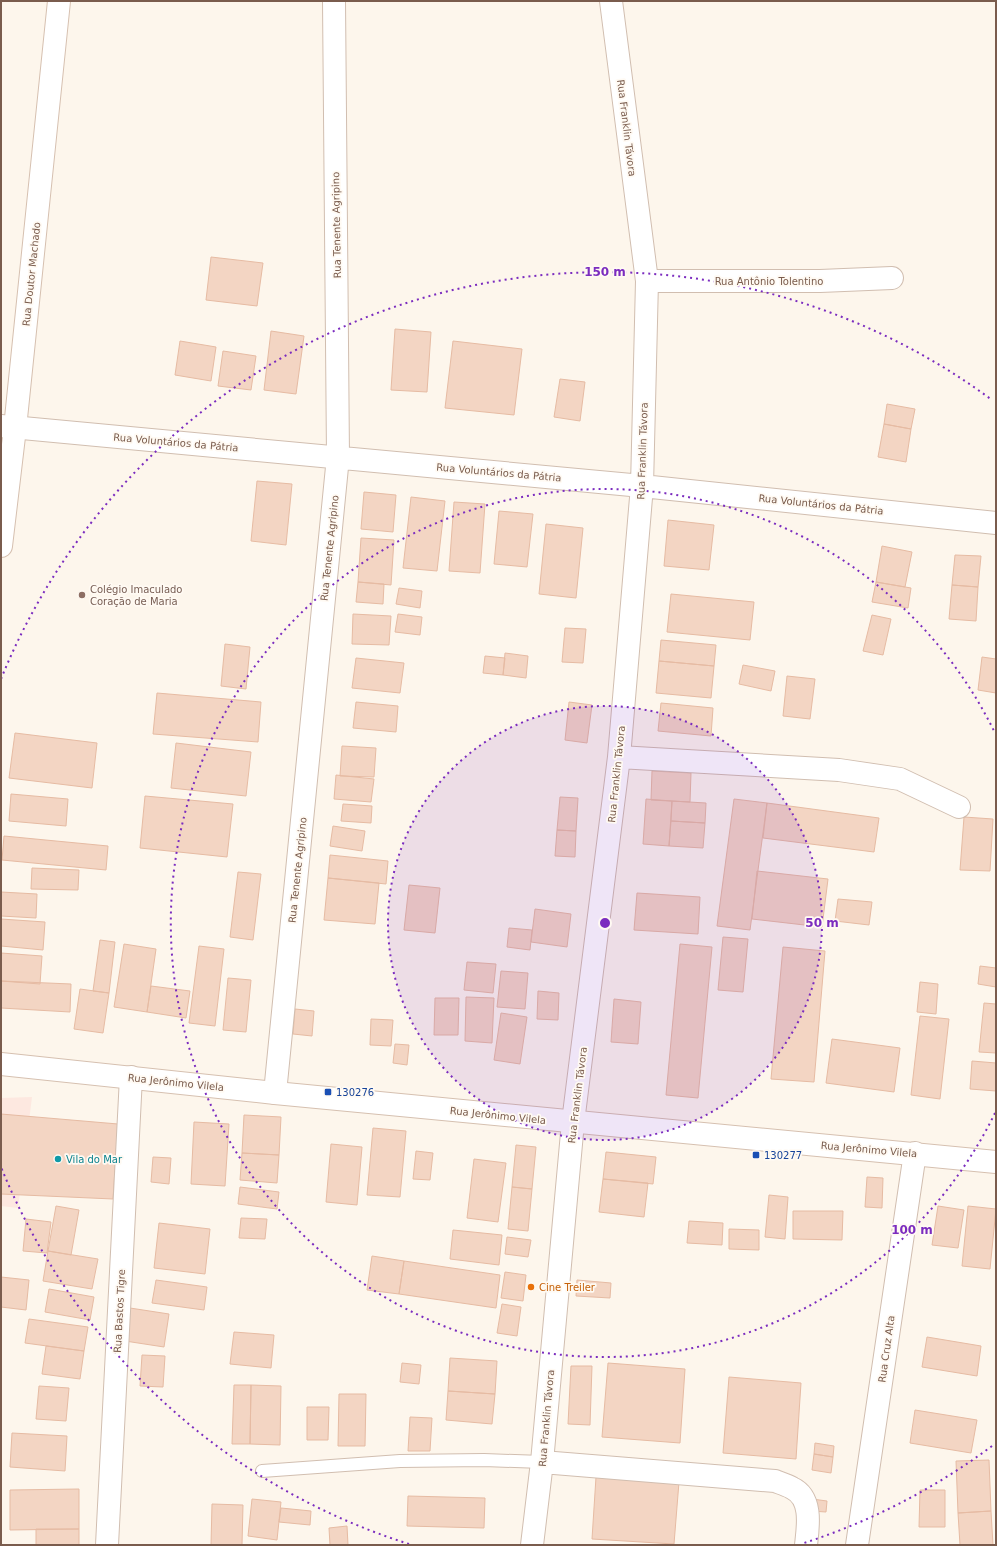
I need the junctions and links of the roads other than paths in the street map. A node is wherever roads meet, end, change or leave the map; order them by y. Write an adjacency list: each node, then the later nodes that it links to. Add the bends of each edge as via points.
1 (59, 1): 6 (street, Rua Doutor Machado)
2 (334, 1): 7 (street, Rua Tenente Agripino)
3 (611, 1): 5 (street, Rua Franklin Távora)
4 (892, 278): 5 (street, Rua Antônio Tolentino, via 812,281)
5 (647, 281): 8 (street, Rua Franklin Távora)
6 (8, 427): 7 (street, Rua Voluntários da Pátria); 10 (street, Rua Doutor Machado)
7 (338, 457): 8 (street, Rua Voluntários da Pátria); 15 (street, Rua Tenente Agripino)
8 (642, 486): 9 (street, Rua Voluntários da Pátria); 11 (street, Rua Franklin Távora)
9 (996, 523)
10 (1, 546)
11 (619, 757): 12 (street, via 839,770 900,779); 16 (street, Rua Franklin Távora)
12 (959, 807)
13 (1, 1064): 14 (street, Rua Jerônimo Vilela)
14 (131, 1077): 15 (street, Rua Jerônimo Vilela); 21 (street, Rua Bastos Tigre)
15 (275, 1093): 16 (street, Rua Jerônimo Vilela)
16 (573, 1122): 17 (street, Rua Jerônimo Vilela); 19 (street, Rua Franklin Távora)
17 (915, 1153): 18 (street, Rua Jerônimo Vilela); 24 (street, Rua Cruz Alta)
18 (996, 1162)
19 (542, 1462): 20 (lane, via 400,1461); 22 (street, Rua Franklin Távora); 23 (street, via 774,1481 794,1488 804,1500 809,1516)
20 (262, 1471)
21 (107, 1545)
22 (532, 1545)
23 (806, 1545)
24 (857, 1545)

